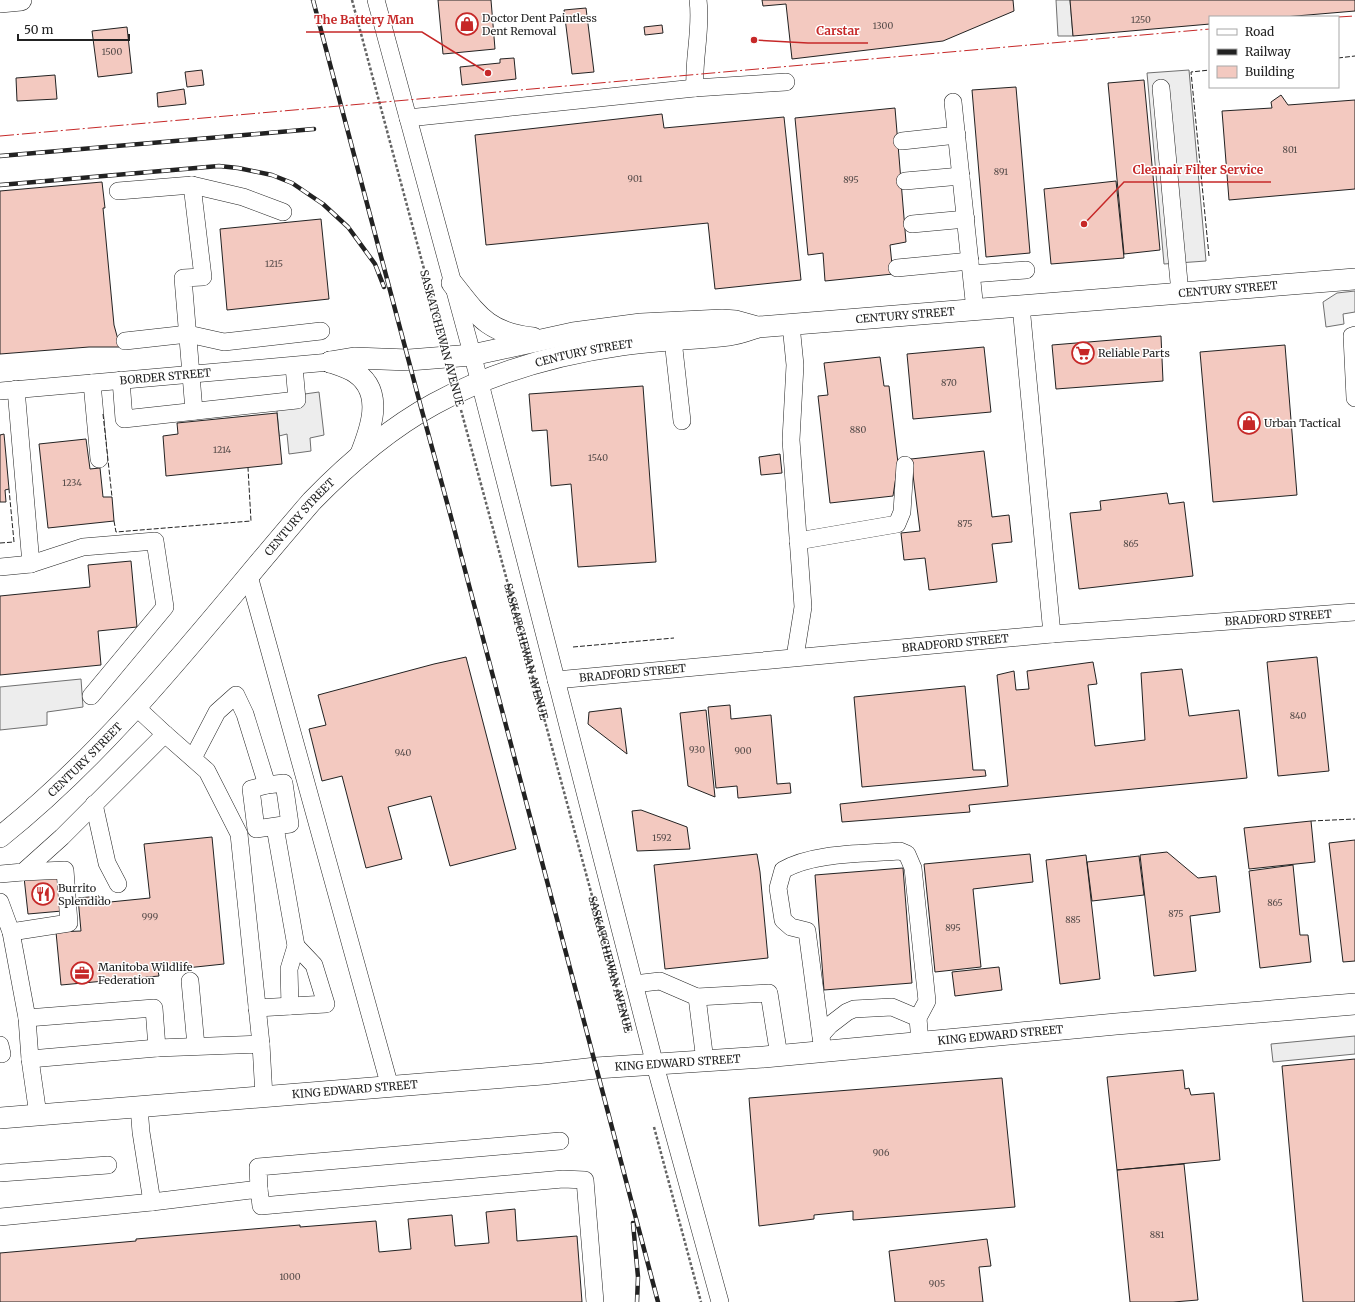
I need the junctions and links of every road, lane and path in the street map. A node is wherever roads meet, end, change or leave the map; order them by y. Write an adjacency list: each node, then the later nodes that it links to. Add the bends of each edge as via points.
1 (21, 0): 5 (main road)
2 (352, 0): 37 (path, SASKATCHEWAN AVENUE)
3 (376, 0): 10 (street, SASKATCHEWAN AVENUE)
4 (698, 0): 7 (street)
5 (0, 2)
6 (786, 82): 7 (street)
7 (694, 88): 10 (street)
8 (1161, 88): 25 (street)
9 (953, 102): 11 (street)
10 (408, 118): 24 (street, SASKATCHEWAN AVENUE)
11 (957, 135): 12 (street); 13 (street)
12 (902, 141)
13 (961, 176): 14 (street); 18 (street)
14 (905, 181)
15 (192, 185): 16 (street); 17 (street, via 244,197); 31 (street, via 203,277 182,278)
16 (118, 191)
17 (283, 212)
18 (966, 219): 19 (street); 20 (street)
19 (912, 224)
20 (971, 267): 21 (street); 22 (street); 27 (street)
21 (897, 268)
22 (1026, 270)
23 (1355, 279): 25 (main road, CENTURY STREET)
24 (452, 282): 33 (main road, via 485,322 510,334); 36 (street, SASKATCHEWAN AVENUE)
25 (1180, 294): 26 (main road, CENTURY STREET)
26 (1020, 306): 27 (main road, CENTURY STREET); 57 (street)
27 (975, 310): 28 (main road, CENTURY STREET)
28 (791, 325): 29 (main road, CENTURY STREET); 52 (street, via 795,365 791,440)
29 (758, 328): 33 (main road, via 736,321 696,321 603,328); 34 (main road, CENTURY STREET, via 730,335)
30 (321, 331): 31 (street, via 224,342)
31 (188, 334): 35 (street); 40 (street)
32 (1355, 335): 46 (street, via 1352,336)
33 (545, 339): 36 (main road)
34 (673, 340): 43 (main road, CENTURY STREET, via 583,351 531,364); 48 (street)
35 (125, 341)
36 (472, 355): 37 (main road); 43 (street, SASKATCHEWAN AVENUE)
37 (447, 358): 38 (main road, via 354,358)
38 (330, 362): 39 (street, BORDER STREET); 49 (main road, via 358,374 372,395 372,424)
39 (294, 366): 40 (street, BORDER STREET); 47 (street, via 297,400)
40 (192, 374): 41 (street, BORDER STREET); 47 (street)
41 (121, 380): 42 (street, BORDER STREET); 47 (street, via 124,419)
42 (92, 383): 44 (street, BORDER STREET); 50 (street)
43 (480, 383): 45 (main road, CENTURY STREET); 59 (street, SASKATCHEWAN AVENUE)
44 (8, 390): 53 (street)
45 (457, 393): 49 (main road, CENTURY STREET, via 422,411); 82 (path, SASKATCHEWAN AVENUE)
46 (1355, 398)
47 (194, 411)
48 (682, 421)
49 (359, 457): 55 (main road, CENTURY STREET, via 312,501)
50 (99, 459)
51 (905, 465): 52 (street, via 902,512 897,524)
52 (798, 541): 58 (street, via 803,607)
53 (31, 564): 54 (street); 60 (street, via 83,547 155,541 165,607)
54 (0, 567)
55 (249, 576): 61 (main road, CENTURY STREET); 92 (street)
56 (1355, 612): 57 (street, BRADFORD STREET)
57 (1052, 634): 58 (street, BRADFORD STREET)
58 (795, 658): 59 (street, BRADFORD STREET)
59 (556, 680): 75 (street, SASKATCHEWAN AVENUE)
60 (91, 696)
61 (136, 707): 62 (street); 67 (main road, CENTURY STREET, via 47,798)
62 (165, 734): 63 (street); 65 (street)
63 (193, 758): 64 (street, via 217,712 236,695 245,714); 79 (street, via 207,771 239,834)
64 (267, 785): 66 (street, via 284,783 290,824); 66 (street, via 251,789 256,829)
65 (94, 804): 68 (street); 70 (street, via 107,863)
66 (275, 826): 73 (street)
67 (0, 837)
68 (23, 872): 69 (street); 72 (street, via 65,870 69,923)
69 (0, 874)
70 (118, 884)
71 (0, 902): 72 (street)
72 (11, 932): 80 (street)
73 (296, 946): 78 (street, via 289,969); 78 (street, via 314,965 326,1004)
74 (190, 981): 86 (street)
75 (634, 984): 76 (street, via 660,982); 91 (street, SASKATCHEWAN AVENUE)
76 (697, 997): 88 (street, via 769,993); 90 (street)
77 (1355, 1004): 83 (main road, KING EDWARD STREET)
78 (290, 1006): 79 (street)
79 (257, 1008): 85 (street)
80 (28, 1018): 87 (street, via 154,1008); 89 (street)
81 (918, 1018): 83 (street); 84 (street, via 892,1007 854,1010 847,1012 830,1025); 84 (street, via 927,1001 913,868 907,854 900,851 828,856 793,864 784,870 778,888 783,920 791,927 807,931)
82 (629, 1033)
83 (920, 1042): 84 (main road, KING EDWARD STREET)
84 (822, 1043): 88 (main road, KING EDWARD STREET)
85 (261, 1044): 86 (street); 93 (street)
86 (196, 1046): 87 (street)
87 (157, 1048): 89 (street)
88 (779, 1056): 90 (main road, KING EDWARD STREET)
89 (30, 1059): 95 (street)
90 (705, 1061): 91 (main road, KING EDWARD STREET)
91 (655, 1065): 92 (main road, KING EDWARD STREET); 106 (street, SASKATCHEWAN AVENUE)
92 (390, 1087): 93 (main road, KING EDWARD STREET)
93 (264, 1097): 94 (main road, KING EDWARD STREET)
94 (139, 1107): 95 (main road, KING EDWARD STREET); 102 (street)
95 (38, 1115): 96 (main road, KING EDWARD STREET)
96 (0, 1118)
97 (653, 1125): 105 (path)
98 (560, 1141): 101 (street, via 258,1167)
99 (108, 1165): 100 (street)
100 (0, 1173)
101 (259, 1189): 102 (street); 104 (street, via 261,1206 563,1179 585,1180)
102 (152, 1202): 103 (street)
103 (0, 1217)
104 (595, 1302)
105 (701, 1302)
106 (720, 1302)

